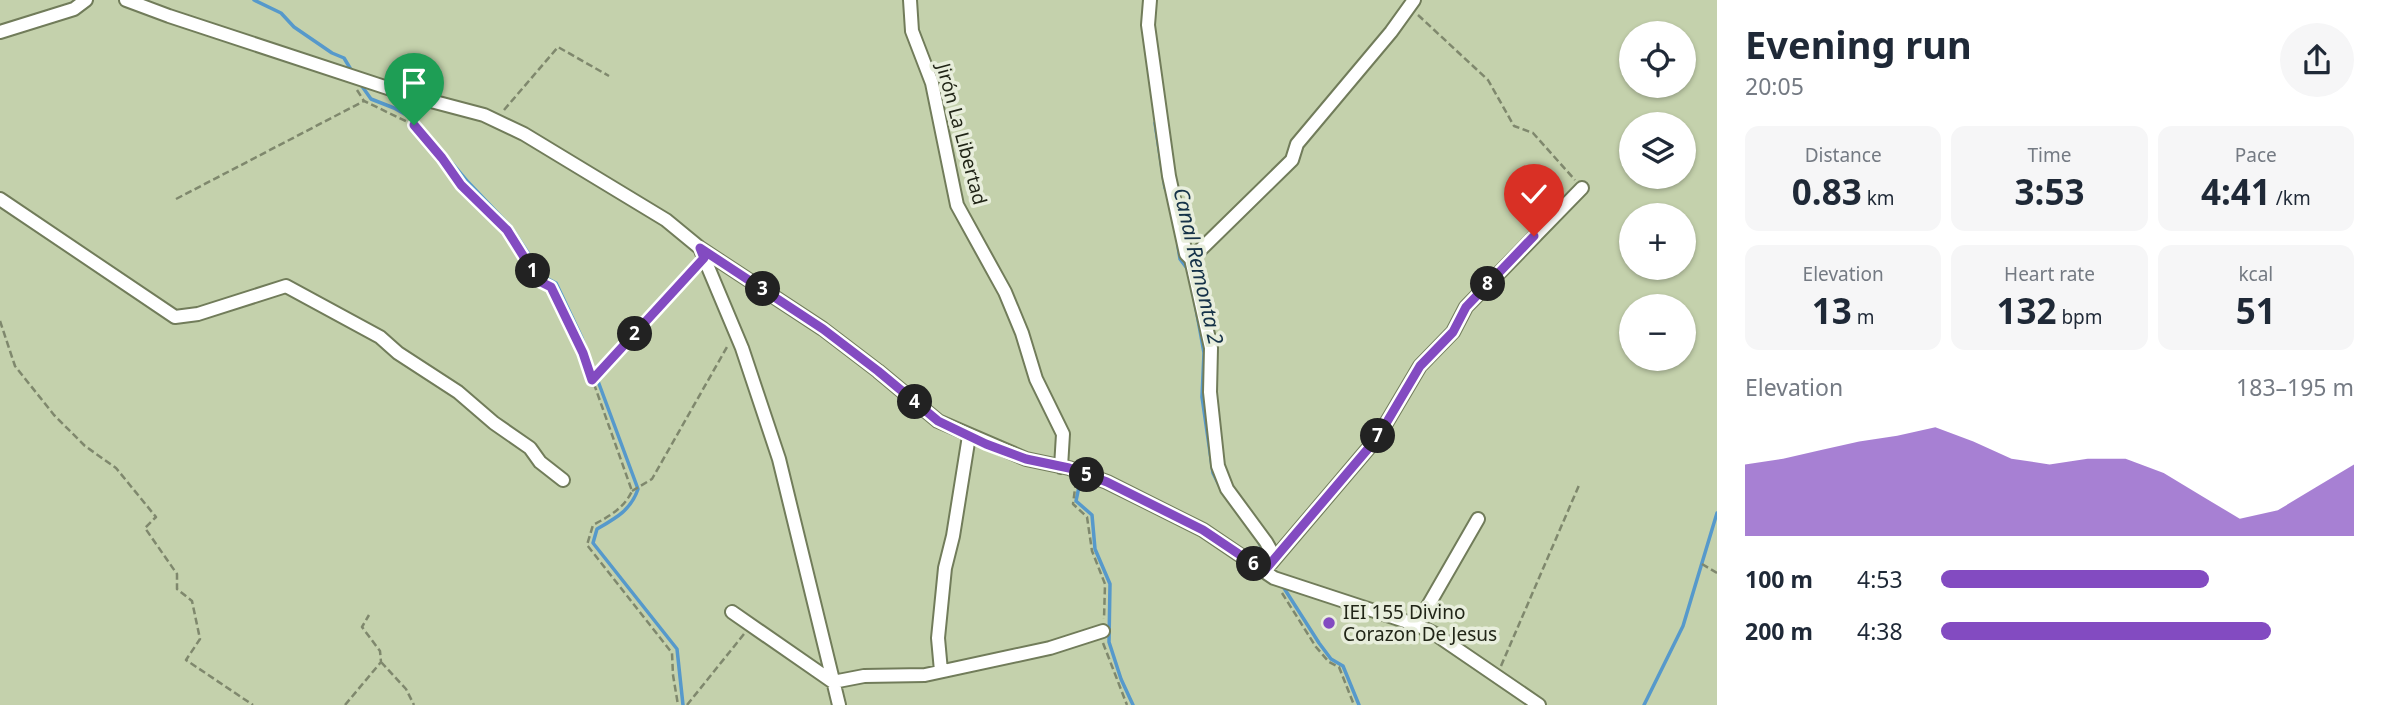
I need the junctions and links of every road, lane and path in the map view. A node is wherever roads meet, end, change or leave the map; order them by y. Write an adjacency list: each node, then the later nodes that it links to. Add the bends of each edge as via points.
1 (86, 0): 6 (street, via 74,9)
2 (126, 0): 7 (street)
3 (910, 0): 20 (street, Jirón La Libertad, via 912,31 932,83 957,205 1006,292 1036,379 1063,434)
4 (1150, 0): 15 (street, via 1148,25 1169,176 1186,254)
5 (1412, 4): 11 (path, via 1488,80 1514,126 1533,133); 15 (street, via 1297,144 1292,160)
6 (0, 32)
7 (346, 72): 9 (path); 10 (street)
8 (609, 76): 10 (path, via 558,47)
9 (364, 101): 13 (path); 18 (path, via 414,125 461,185 507,230 539,281 551,287)
10 (495, 120): 14 (street, via 666,220)
11 (1582, 188): 26 (street, via 1466,307 1453,332 1420,366 1378,437)
12 (0, 199): 22 (street, via 175,317 286,286 380,337 458,391 530,447 540,462)
13 (176, 199)
14 (702, 253): 17 (street); 18 (path); 19 (street, via 823,329 938,421)
15 (1191, 259): 26 (street, via 1211,348 1210,392 1219,466 1227,489)
16 (0, 321): 39 (path, via 15,366 54,415 116,468 156,517 145,527 177,574 177,589 192,601 200,639 186,660)
17 (736, 332): 24 (path, via 652,479); 38 (street, via 779,458)
18 (592, 380): 24 (path)
19 (969, 436): 20 (street, via 1026,459); 36 (street, via 945,568 938,638)
20 (1061, 467): 21 (street)
21 (1078, 471): 29 (street, via 1203,530); 34 (path, via 1073,504 1087,517 1091,551 1105,584)
22 (563, 480)
23 (1580, 483): 37 (path)
24 (632, 491): 42 (path, via 626,503 593,525 587,545 672,653)
25 (1478, 519): 33 (street)
26 (1275, 558): 29 (street)
27 (1702, 565): 28 (path)
28 (1717, 573)
29 (1269, 575): 33 (street); 46 (path, via 1317,647 1339,667)
30 (732, 612): 32 (street)
31 (369, 615): 35 (path, via 362,627 380,651)
32 (750, 625): 38 (street); 43 (path)
33 (1417, 625): 37 (street)
34 (1104, 631): 36 (street); 45 (path, via 1103,642)
35 (381, 662): 40 (path); 41 (path, via 407,689)
36 (941, 671): 38 (street)
37 (1497, 676): 47 (street)
38 (833, 682): 44 (street)
39 (253, 705)
40 (345, 705)
41 (414, 705)
42 (678, 705)
43 (687, 705)
44 (839, 705)
45 (1127, 705)
46 (1354, 705)
47 (1539, 705)

